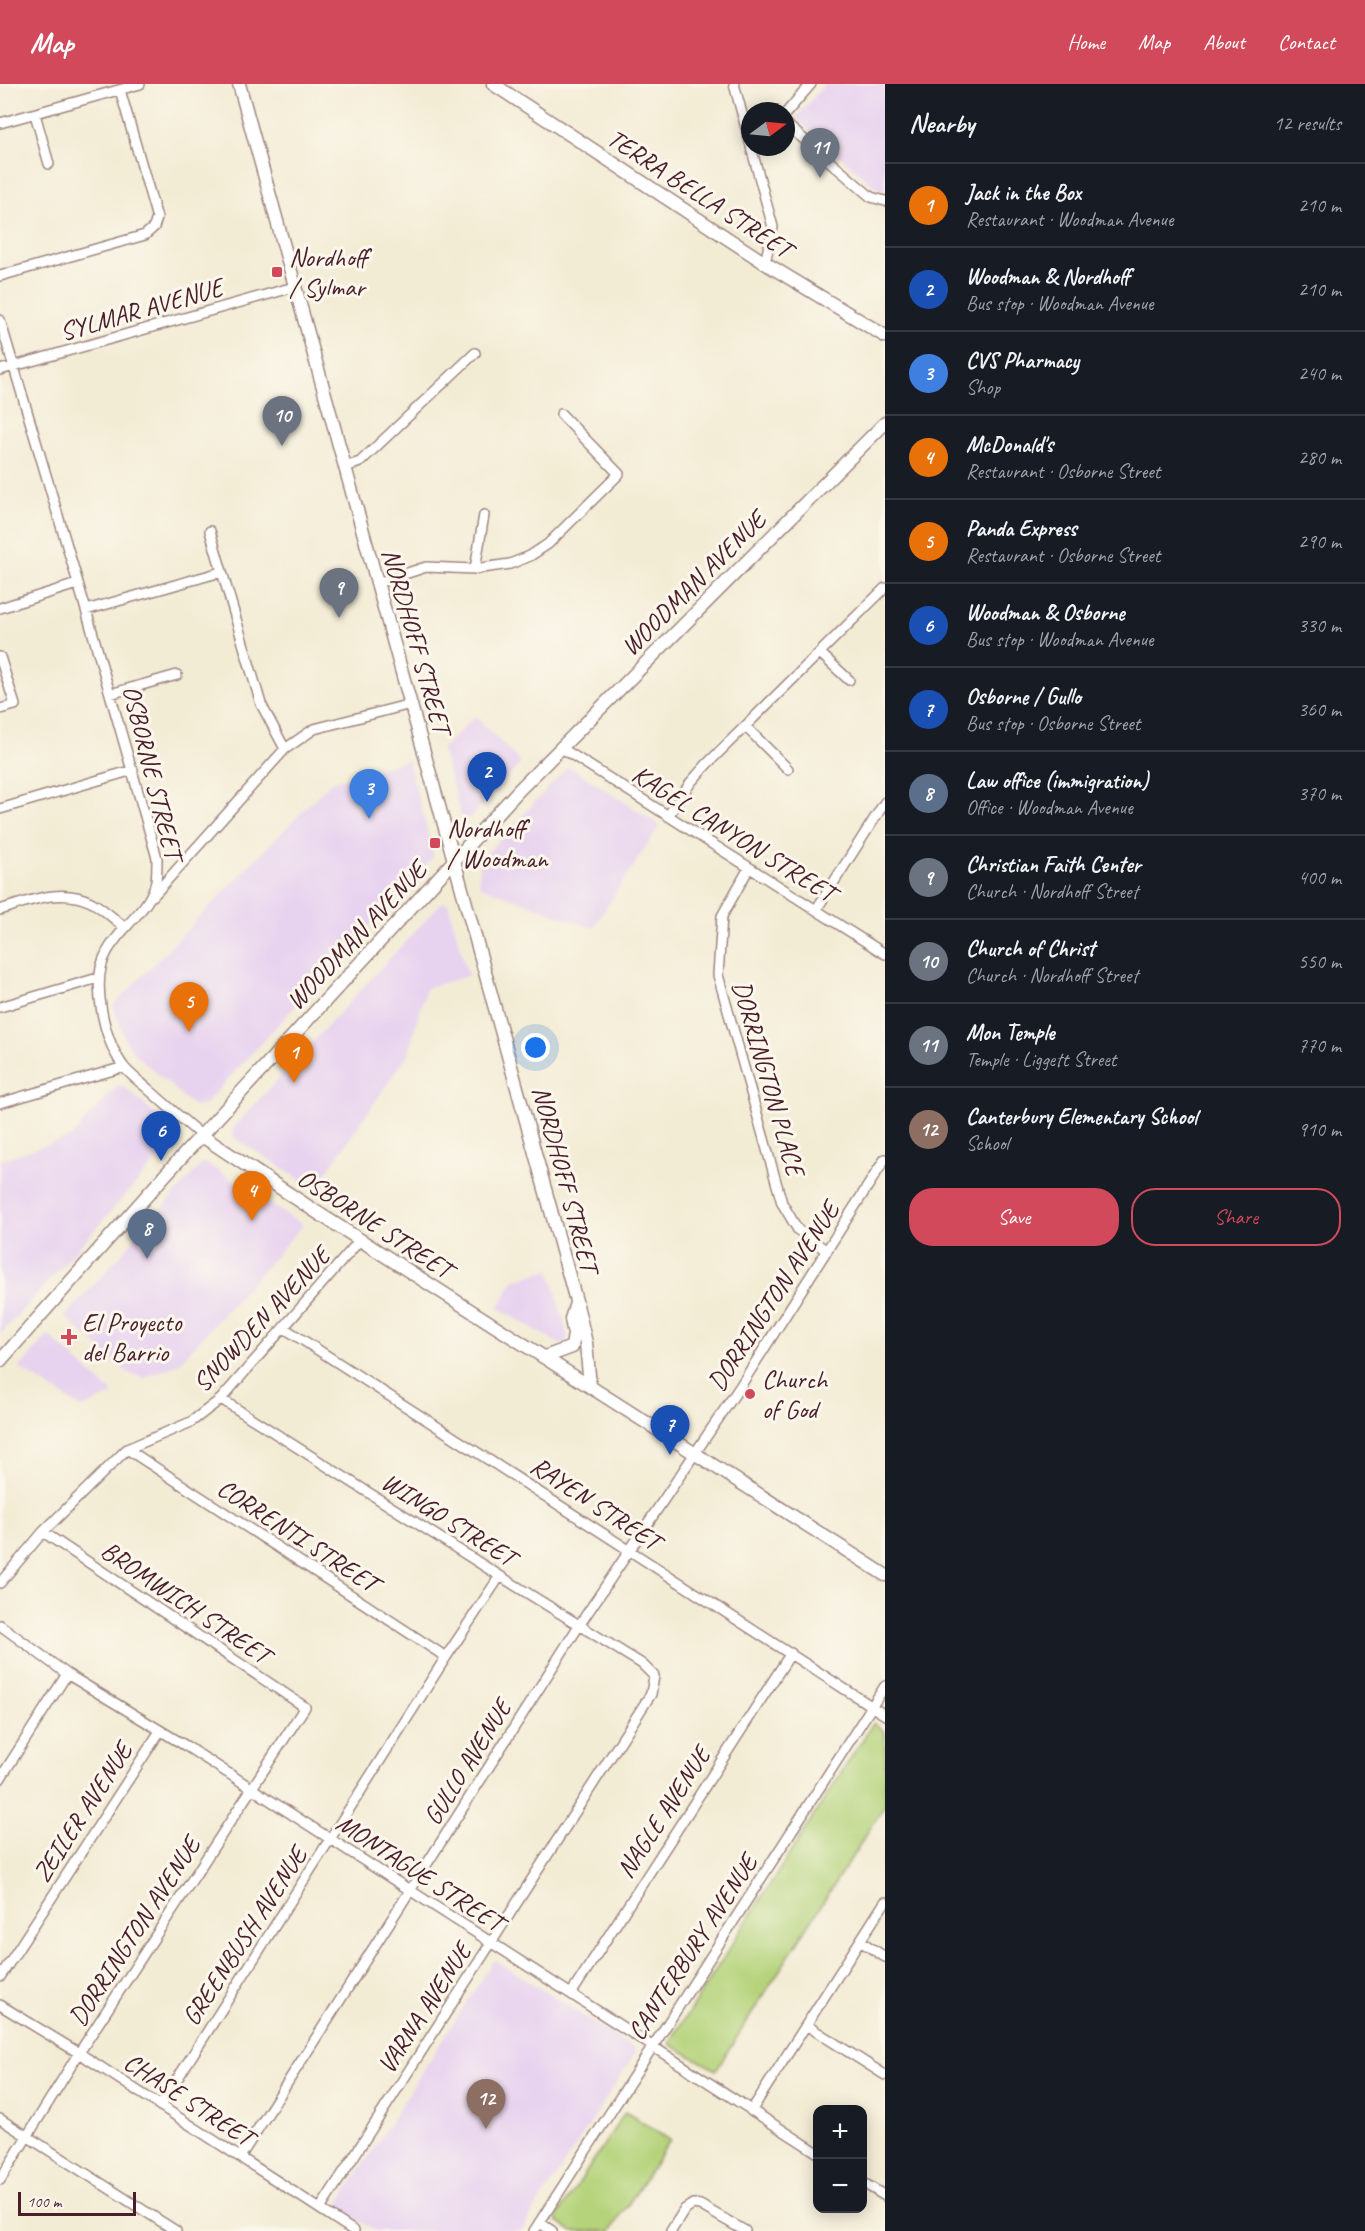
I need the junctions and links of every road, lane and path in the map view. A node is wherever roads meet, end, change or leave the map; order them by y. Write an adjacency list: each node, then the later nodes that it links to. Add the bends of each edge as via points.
1 (140, 84): 6 (street)
2 (239, 84): 17 (main road, NORDHOFF STREET)
3 (493, 84): 15 (main road, TERRA BELLA STREET)
4 (734, 84): 8 (street)
5 (811, 84): 7 (street)
6 (120, 90): 9 (street); 16 (street, via 158,218 154,227 145,235)
7 (795, 103)
8 (741, 109)
9 (35, 114): 10 (street); 13 (street)
10 (0, 123)
11 (795, 132): 14 (street, via 871,197)
12 (753, 156): 15 (street, via 773,227)
13 (49, 164)
14 (885, 201)
15 (765, 263): 19 (main road, TERRA BELLA STREET)
16 (0, 276)
17 (294, 287): 21 (street, SYLMAR AVENUE); 25 (main road, NORDHOFF STREET)
18 (0, 320): 21 (street, OSBORNE STREET)
19 (885, 336)
20 (475, 353): 25 (street, via 360,462)
21 (14, 366): 22 (street, SYLMAR AVENUE); 31 (street, OSBORNE STREET)
22 (0, 370)
23 (561, 414): 28 (street, via 619,474 548,544 530,556 510,564)
24 (885, 423): 43 (main road, WOODMAN AVENUE)
25 (345, 467): 30 (main road, NORDHOFF STREET)
26 (484, 515): 28 (street)
27 (210, 531): 29 (street)
28 (475, 568): 30 (street, via 426,567)
29 (221, 572): 34 (street); 44 (street, via 261,704)
30 (377, 583): 40 (main road, NORDHOFF STREET)
31 (77, 584): 33 (street); 34 (street, OSBORNE STREET)
32 (885, 588): 35 (street)
33 (0, 608)
34 (86, 610): 39 (street, OSBORNE STREET)
35 (820, 653): 38 (street); 42 (street)
36 (0, 657): 41 (street, via 15,705)
37 (177, 675): 39 (street)
38 (849, 680)
39 (110, 694): 45 (street, OSBORNE STREET)
40 (411, 704): 44 (street, via 314,729); 50 (main road, NORDHOFF STREET)
41 (0, 710)
42 (746, 727): 46 (street); 49 (street, via 702,770)
43 (560, 747): 49 (street, KAGEL CANYON STREET); 50 (main road, WOODMAN AVENUE)
44 (285, 749): 52 (street)
45 (133, 770): 48 (street); 52 (street, OSBORNE STREET, via 157,858 156,880)
46 (788, 770)
47 (885, 802): 54 (street)
48 (0, 809)
49 (668, 816): 51 (street, KAGEL CANYON STREET)
50 (455, 861): 61 (main road, WOODMAN AVENUE); 65 (main road, NORDHOFF STREET)
51 (749, 868): 54 (street, KAGEL CANYON STREET); 64 (street, DORRINGTON PLACE, via 722,916 718,975 782,1203 798,1230)
52 (149, 900): 55 (street, OSBORNE STREET)
53 (0, 910): 55 (street, via 49,896 78,896)
54 (816, 910): 56 (street, KAGEL CANYON STREET)
55 (124, 927): 57 (street, OSBORNE STREET, via 107,952)
56 (885, 954)
57 (98, 978): 58 (street); 59 (street, OSBORNE STREET, via 104,1016)
58 (0, 1007)
59 (124, 1067): 60 (street); 61 (street, OSBORNE STREET)
60 (0, 1103)
61 (202, 1136): 63 (main road, OSBORNE STREET); 68 (main road, WOODMAN AVENUE)
62 (885, 1159): 64 (street, DORRINGTON AVENUE)
63 (360, 1240): 66 (street, SNOWDEN AVENUE); 67 (main road, OSBORNE STREET)
64 (827, 1251): 72 (street, DORRINGTON AVENUE)
65 (576, 1301): 67 (main road, via 571,1319 572,1347); 69 (main road, NORDHOFF STREET, via 586,1343)
66 (284, 1328): 70 (street, SNOWDEN AVENUE); 74 (street, RAYEN STREET)
67 (545, 1357): 69 (main road, OSBORNE STREET)
68 (0, 1361)
69 (590, 1386): 72 (main road, OSBORNE STREET)
70 (221, 1399): 71 (street, SNOWDEN AVENUE, via 191,1422); 76 (street, WINGO STREET)
71 (127, 1449): 73 (street, SNOWDEN AVENUE); 81 (street, CORRENTI STREET)
72 (695, 1454): 74 (street, GULLO AVENUE); 75 (main road, OSBORNE STREET)
73 (43, 1532): 77 (street, SNOWDEN AVENUE); 86 (street, BROMWICH STREET)
74 (630, 1549): 78 (street, GULLO AVENUE); 80 (street, RAYEN STREET)
75 (885, 1575)
76 (500, 1576): 78 (street, WINGO STREET); 81 (street, GREENBUSH AVENUE)
77 (0, 1583)
78 (580, 1624): 83 (street, WINGO STREET, via 642,1664); 92 (street, GULLO AVENUE)
79 (0, 1625): 82 (street, MONTAGUE STREET)
80 (791, 1653): 85 (street, RAYEN STREET); 98 (street, NAGLE AVENUE)
81 (446, 1657): 91 (street, GREENBUSH AVENUE)
82 (67, 1674): 88 (street, MONTAGUE STREET); 89 (street)
83 (654, 1677): 95 (street, VARNA AVENUE, via 651,1694)
84 (885, 1686): 85 (street, CANTERBURY AVENUE)
85 (872, 1705): 87 (street, RAYEN STREET); 101 (street, CANTERBURY AVENUE)
86 (305, 1707): 90 (street, DORRINGTON AVENUE)
87 (885, 1715)
88 (160, 1731): 90 (street, MONTAGUE STREET); 97 (street, ZEILER AVENUE)
89 (0, 1779)
90 (251, 1789): 91 (street, MONTAGUE STREET); 102 (street, DORRINGTON AVENUE)
91 (331, 1839): 92 (street, MONTAGUE STREET); 104 (street, GREENBUSH AVENUE)
92 (410, 1891): 95 (street, MONTAGUE STREET); 109 (street, GULLO AVENUE)
93 (885, 1902): 94 (street)
94 (860, 1941): 96 (street); 100 (street)
95 (490, 1943): 98 (street, MONTAGUE STREET); 113 (street, VARNA AVENUE)
96 (885, 1957)
97 (0, 1977)
98 (571, 1994): 101 (street, MONTAGUE STREET)
99 (0, 2005): 102 (street, CHASE STREET)
100 (806, 2025): 103 (street); 105 (street)
101 (652, 2046): 105 (street, MONTAGUE STREET); 114 (street, CANTERBURY AVENUE)
102 (79, 2053): 104 (street, CHASE STREET); 107 (street, DORRINGTON AVENUE)
103 (885, 2075)
104 (160, 2106): 109 (street, CHASE STREET)
105 (751, 2111): 108 (street, MONTAGUE STREET)
106 (0, 2119): 107 (street)
107 (28, 2138): 110 (street, DORRINGTON AVENUE); 115 (street)
108 (813, 2150)
109 (240, 2157): 113 (street, CHASE STREET)
110 (0, 2180)
111 (867, 2185): 112 (street)
112 (885, 2196)
113 (320, 2209): 116 (street, CHASE STREET)
114 (537, 2227): 117 (street)
115 (176, 2231)
116 (354, 2231)
117 (552, 2231)
118 (670, 2231): 119 (street, via 693,2204)
119 (745, 2231)

